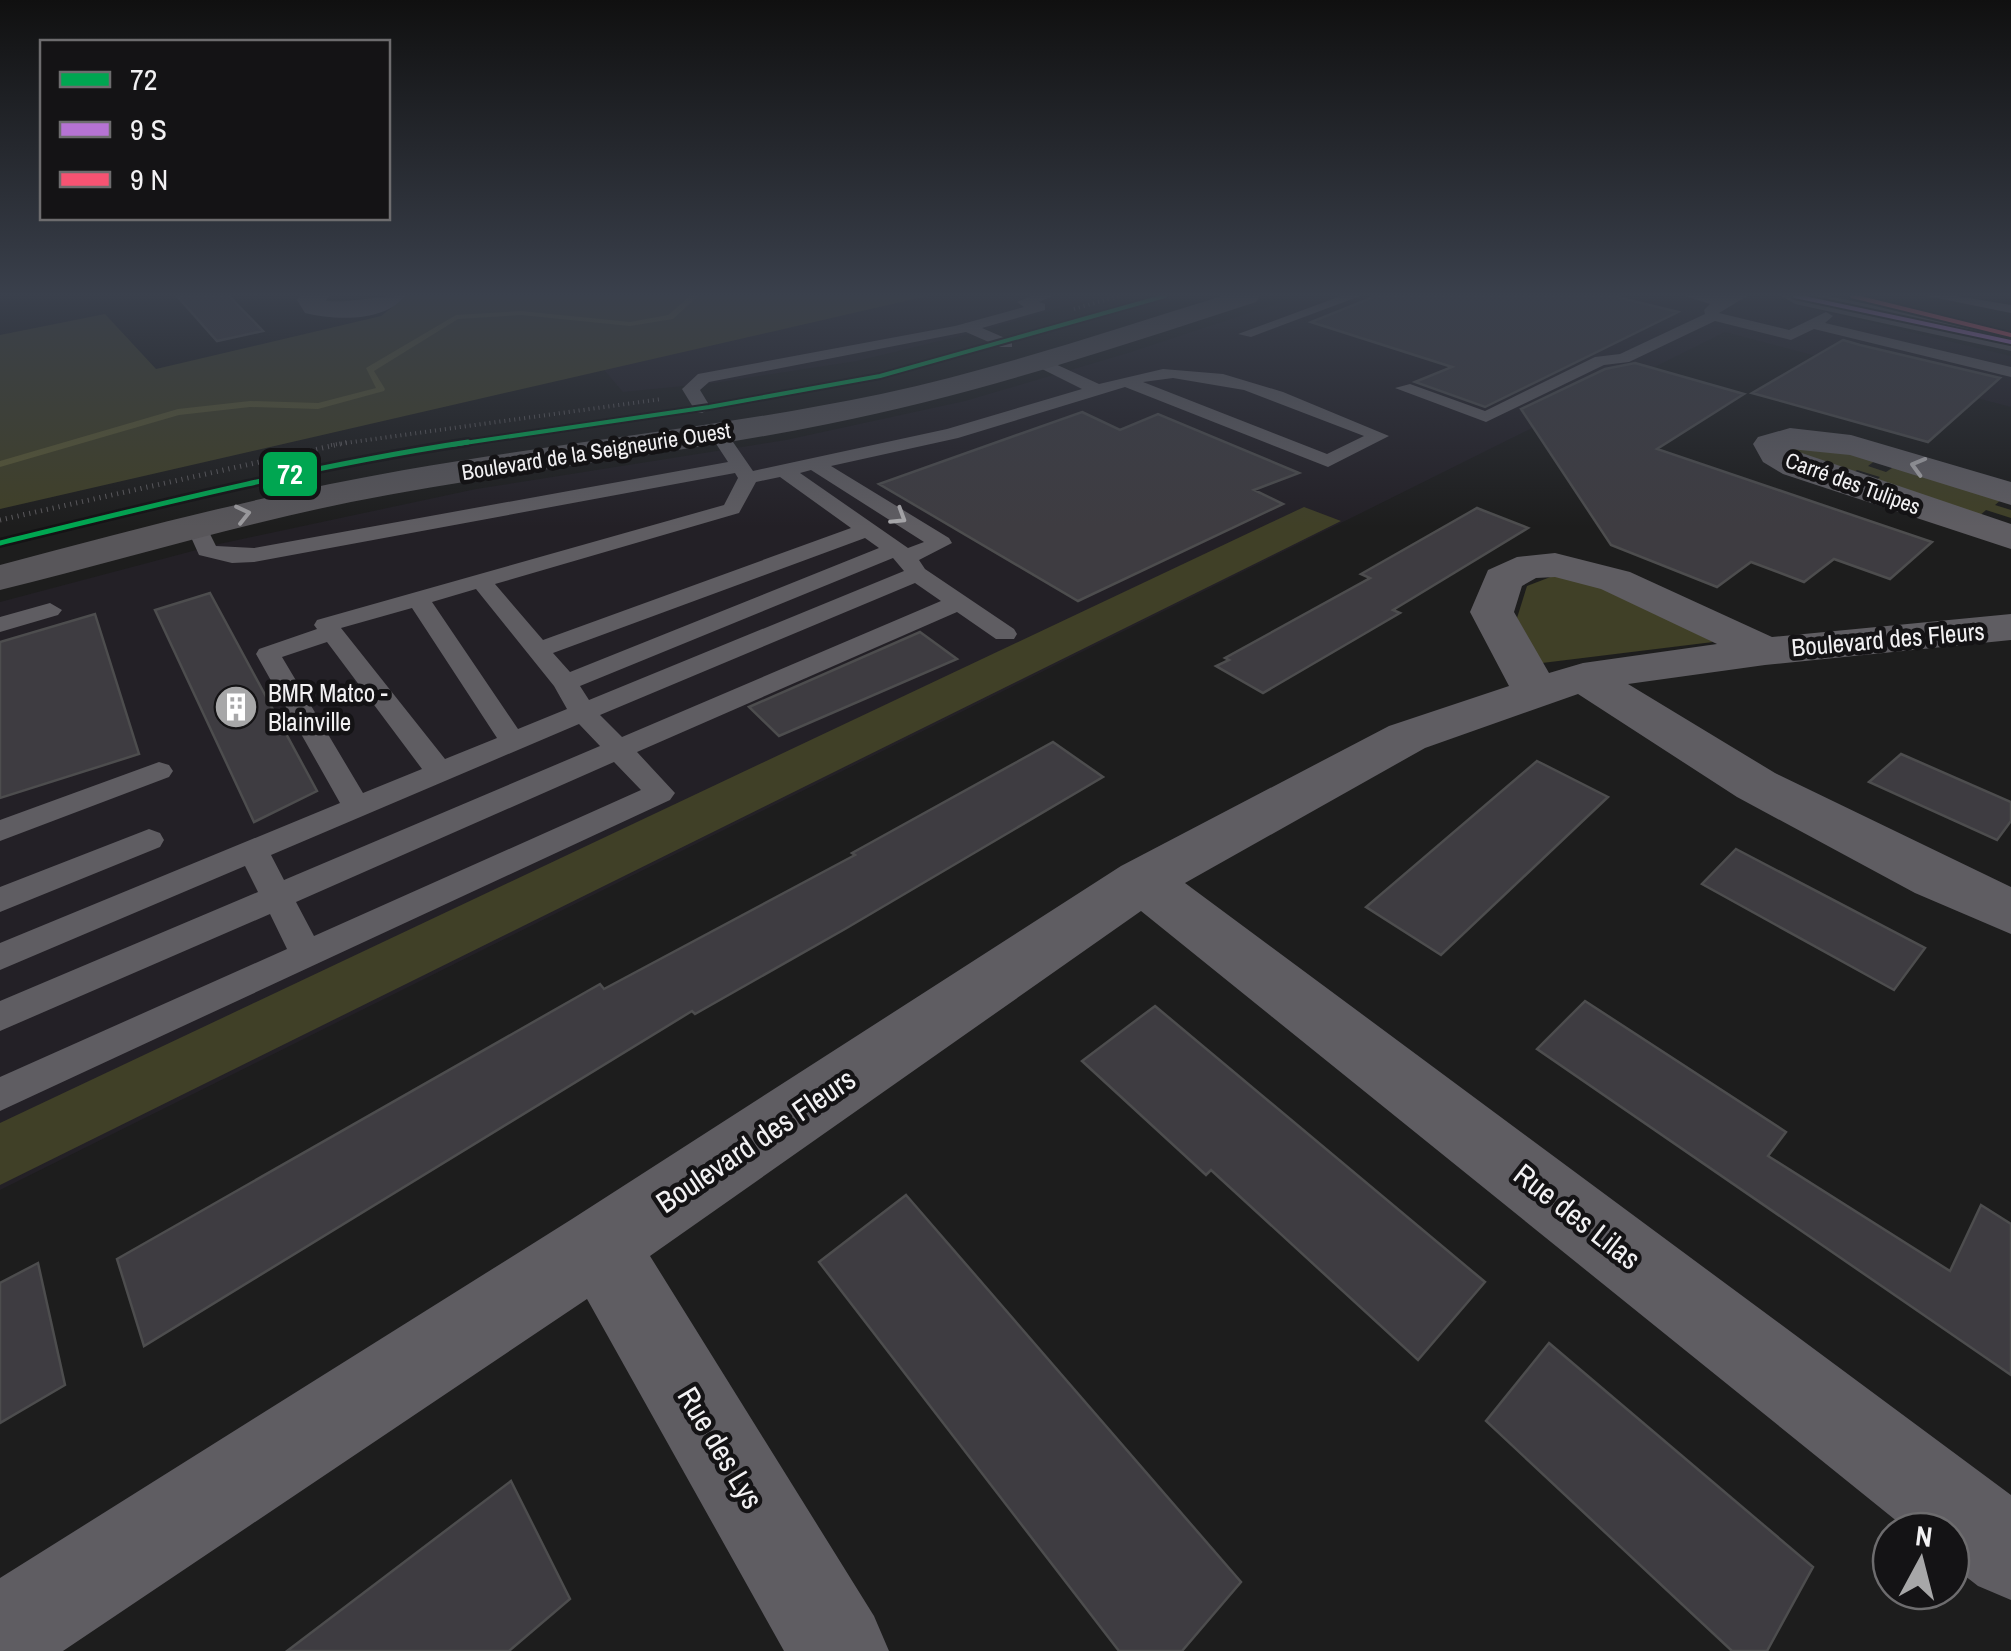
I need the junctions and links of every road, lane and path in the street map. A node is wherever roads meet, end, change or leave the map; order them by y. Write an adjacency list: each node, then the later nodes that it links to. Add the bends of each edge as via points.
1 (730, 373): 12 (lane, via 704,378 691,389)
2 (892, 373): 12 (main road, Boulevard de la Seigneurie Ouest)
3 (998, 373): 12 (main road, Boulevard de la Seigneurie Ouest, via 884,403)
4 (1063, 373): 10 (lane)
5 (1168, 373): 8 (lane)
6 (1169, 373): 8 (lane, via 1214,376 1380,436 1328,460)
7 (1575, 373): 9 (lane, via 1486,417)
8 (1127, 382): 10 (lane)
9 (1404, 388)
10 (1098, 390): 13 (lane)
11 (665, 398): 17 (path, Boulevard de la Seigneurie Ouest, via 330,445)
12 (710, 421): 15 (lane); 18 (main road, Boulevard de la Seigneurie Ouest, one-way to 12); 21 (main road, Boulevard de la Seigneurie Ouest, via 342,462)
13 (816, 465): 14 (lane); 22 (lane, one-way to 22, via 941,543)
14 (785, 471): 15 (lane); 19 (lane)
15 (744, 472): 18 (lane, via 254,556 207,550); 24 (lane, via 732,510)
16 (2011, 494): 20 (street, Carré des Tulipes, one-way to 20, via 1818,438 1770,444 1775,455 1796,466)
17 (0, 520)
18 (197, 526): 23 (main road, Boulevard de la Seigneurie Ouest)
19 (868, 528): 22 (lane); 32 (lane)
20 (2011, 537)
21 (0, 543)
22 (906, 560): 26 (lane); 34 (lane); 36 (lane)
23 (0, 578)
24 (481, 581): 25 (lane); 32 (lane)
25 (418, 599): 30 (lane, via 326,625); 37 (lane)
26 (958, 602): 31 (lane); 38 (lane)
27 (50, 610): 28 (lane)
28 (0, 625)
29 (2011, 628): 33 (street, Boulevard des Fleurs)
30 (332, 632): 40 (lane); 41 (lane, via 268,654)
31 (1005, 634)
32 (538, 650): 34 (lane)
33 (1765, 651): 35 (street, Boulevard des Fleurs); 35 (street, Boulevard des Fleurs, via 1605,576 1532,566 1503,579 1492,612)
34 (566, 683): 36 (lane)
35 (1560, 685): 45 (street, Boulevard des Fleurs, via 1408,737); 48 (street)
36 (582, 713): 37 (lane); 38 (lane)
37 (514, 742): 40 (lane)
38 (618, 750): 46 (lane); 49 (lane, via 660,794)
39 (159, 771): 42 (lane)
40 (440, 772): 41 (lane)
41 (357, 807): 44 (lane)
42 (0, 830)
43 (149, 840): 47 (lane)
44 (253, 850): 46 (lane); 50 (lane)
45 (1142, 880): 53 (street, Boulevard des Fleurs); 54 (street, Rue des Lilas)
46 (277, 896): 49 (lane); 51 (lane)
47 (0, 900)
48 (2011, 912)
49 (307, 954): 52 (lane)
50 (0, 957)
51 (0, 1017)
52 (0, 1095)
53 (600, 1246): 55 (street, Boulevard des Fleurs); 56 (street, Rue des Lys)
54 (2011, 1553)
55 (0, 1636)
56 (840, 1651)

